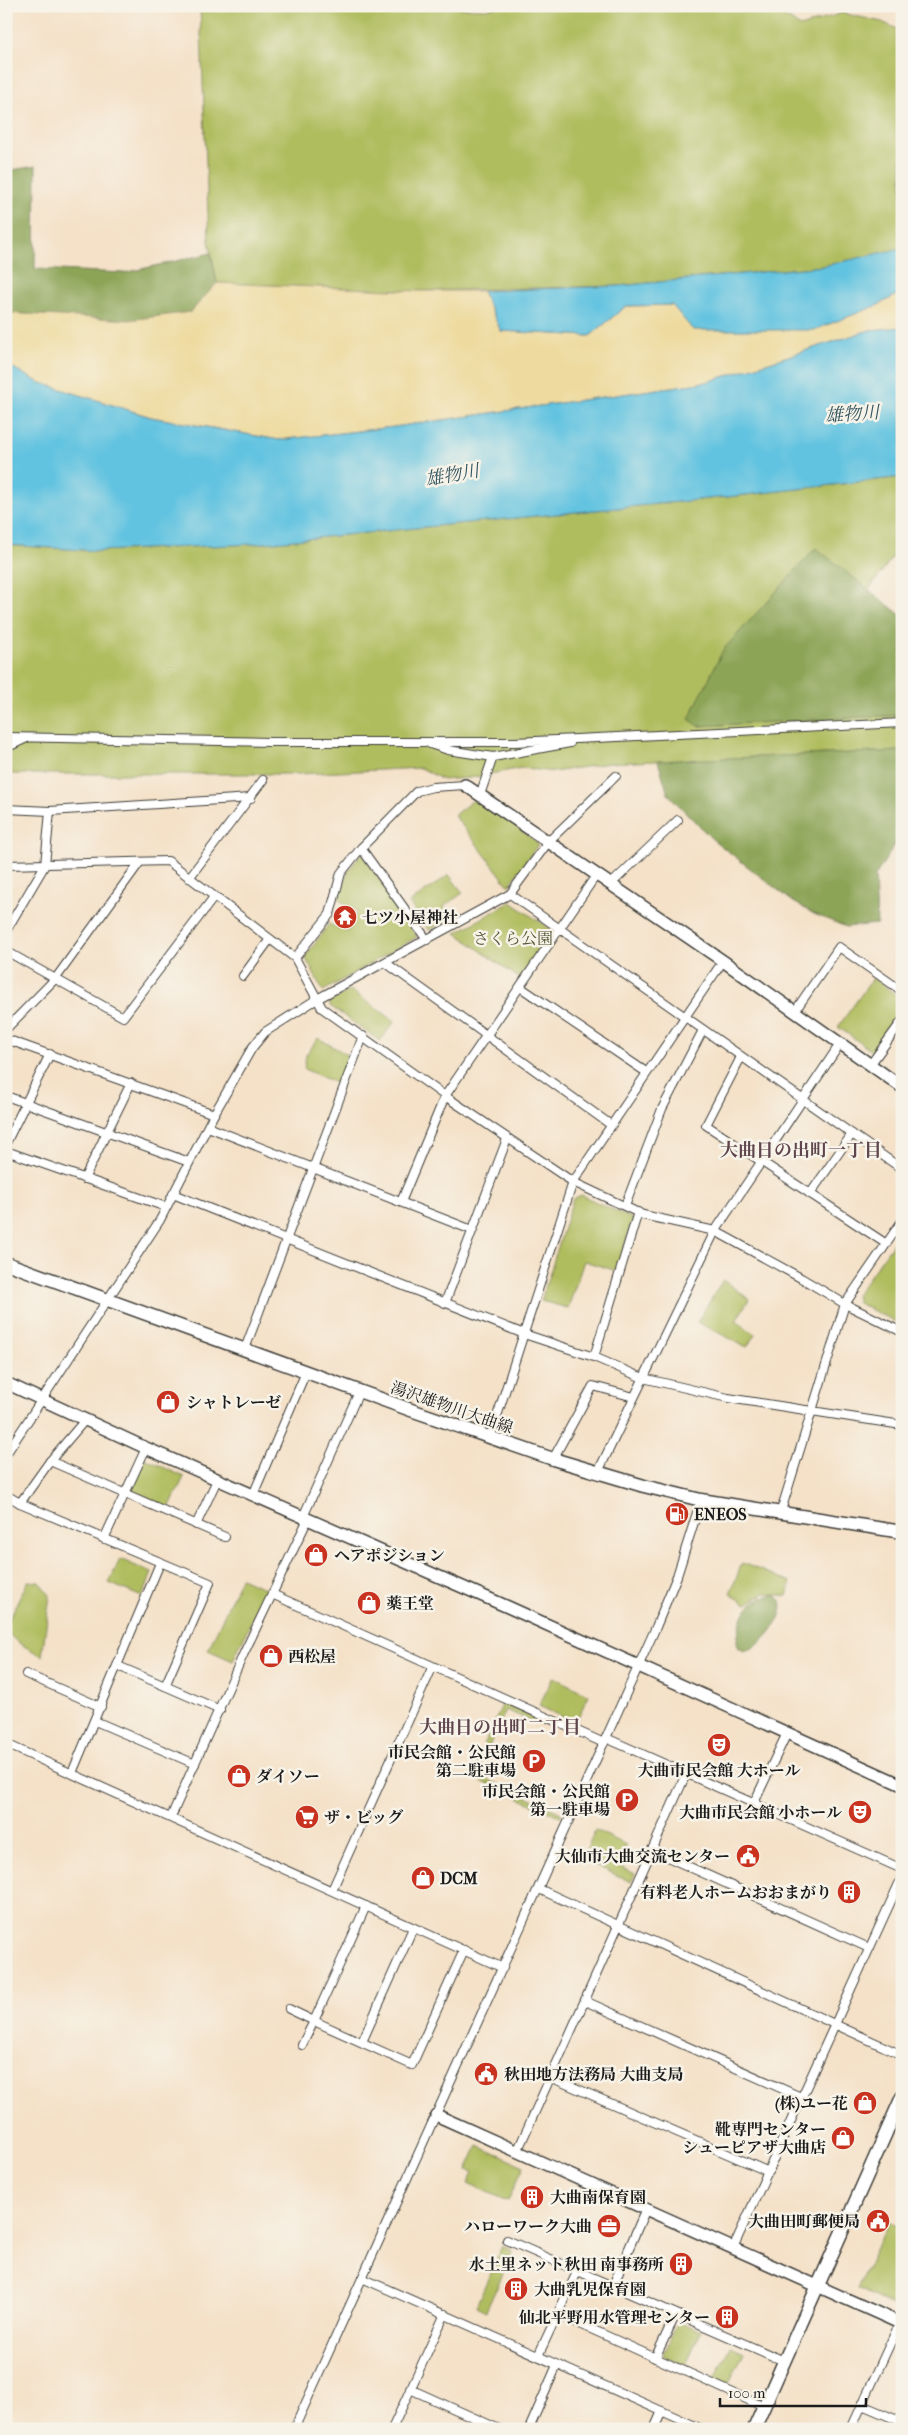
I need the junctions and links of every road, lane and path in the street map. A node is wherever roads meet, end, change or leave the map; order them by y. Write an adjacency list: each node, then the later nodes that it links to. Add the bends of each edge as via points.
1 (902, 723): 4 (street)
2 (6, 737): 3 (street)
3 (29, 737): 5 (street); 6 (street)
4 (582, 738): 5 (street); 7 (street, via 572,743)
5 (426, 742): 7 (street, via 448,750)
6 (6, 748)
7 (493, 757): 11 (street)
8 (616, 776): 16 (street)
9 (263, 780): 12 (street)
10 (464, 785): 11 (street); 17 (street, via 417,791)
11 (480, 794): 16 (street)
12 (251, 798): 14 (street); 22 (street)
13 (6, 809): 14 (street)
14 (50, 811): 20 (street)
15 (678, 820): 23 (street)
16 (548, 841): 21 (street); 24 (street)
17 (361, 848): 29 (street); 31 (street, via 341,873 330,914)
18 (140, 862): 20 (street); 22 (street, via 168,861); 35 (street)
19 (6, 865): 20 (street)
20 (44, 865): 27 (street)
21 (597, 874): 23 (street); 26 (street)
22 (189, 878): 25 (street)
23 (611, 884): 32 (street)
24 (510, 894): 26 (street); 29 (street)
25 (214, 897): 28 (street); 35 (street, via 124,1017)
26 (560, 930): 36 (street); 40 (street)
27 (6, 931)
28 (270, 939): 31 (street); 34 (street)
29 (427, 940): 33 (street)
30 (6, 951): 35 (street)
31 (295, 958): 38 (street)
32 (723, 960): 39 (street); 40 (street)
33 (386, 963): 38 (street); 45 (street)
34 (243, 976)
35 (56, 978): 42 (street)
36 (520, 987): 45 (street); 51 (street)
37 (902, 991): 39 (street, via 839,947)
38 (316, 999): 44 (street, via 322,1008); 58 (street, via 265,1032 252,1048)
39 (795, 1011): 47 (street)
40 (684, 1016): 43 (street); 51 (street)
41 (902, 1021): 50 (street)
42 (6, 1029)
43 (703, 1030): 49 (street); 75 (street, via 662,1109)
44 (363, 1036): 55 (street); 68 (street)
45 (486, 1036): 55 (street); 59 (street)
46 (6, 1039): 48 (street)
47 (840, 1044): 50 (street); 56 (street)
48 (50, 1054): 52 (street); 57 (street)
49 (741, 1057): 56 (street); 67 (street, via 706,1126)
50 (870, 1065): 53 (street)
51 (646, 1072): 59 (street)
52 (131, 1083): 58 (street); 61 (street)
53 (902, 1087)
54 (6, 1096): 57 (street)
55 (445, 1096): 63 (street); 74 (street)
56 (803, 1100): 62 (street); 67 (street)
57 (26, 1102): 61 (street); 64 (street)
58 (214, 1114): 60 (street)
59 (611, 1125): 71 (street)
60 (208, 1127): 66 (street); 68 (street)
61 (107, 1132): 66 (street); 70 (street)
62 (852, 1134): 69 (street); 73 (street)
63 (507, 1139): 71 (street); 79 (street)
64 (6, 1143)
65 (6, 1151): 70 (street)
66 (189, 1162): 72 (street)
67 (762, 1163): 73 (street); 80 (street)
68 (314, 1168): 74 (street); 81 (street)
69 (902, 1169)
70 (84, 1179): 76 (street)
71 (573, 1182): 75 (street); 88 (street)
72 (173, 1194): 76 (street); 81 (street)
73 (810, 1194): 82 (street)
74 (401, 1202): 79 (street)
75 (625, 1206): 77 (street)
76 (166, 1207): 84 (street)
77 (638, 1212): 80 (street); 90 (street)
78 (902, 1221): 82 (street)
79 (472, 1230): 85 (street)
80 (715, 1231): 86 (street); 92 (street)
81 (286, 1240): 85 (street); 89 (street)
82 (885, 1243): 86 (street)
83 (6, 1263): 84 (main road, 湯沢雄物川大曲線)
84 (109, 1300): 89 (main road, 湯沢雄物川大曲線); 96 (street)
85 (445, 1303): 88 (street)
86 (845, 1304): 87 (street); 97 (street)
87 (901, 1330)
88 (524, 1334): 90 (street); 100 (street)
89 (245, 1349): 91 (main road, 湯沢雄物川大曲線)
90 (594, 1357): 92 (street)
91 (306, 1372): 94 (main road, 湯沢雄物川大曲線); 109 (street)
92 (643, 1378): 95 (street); 97 (street, via 728,1398)
93 (6, 1383): 96 (street)
94 (360, 1392): 100 (main road, 湯沢雄物川大曲線); 113 (street)
95 (634, 1397): 103 (street, via 593,1386); 105 (street)
96 (42, 1399): 98 (street); 102 (street)
97 (813, 1412): 99 (street); 112 (street)
98 (84, 1420): 101 (street); 104 (street)
99 (902, 1425)
100 (490, 1438): 103 (main road, 湯沢雄物川大曲線)
101 (146, 1448): 106 (street); 107 (street)
102 (6, 1454)
103 (553, 1459): 105 (main road, 湯沢雄物川大曲線)
104 (50, 1461): 107 (street); 111 (street)
105 (598, 1472): 110 (main road, 湯沢雄物川大曲線)
106 (217, 1480): 109 (street); 114 (street)
107 (124, 1493): 114 (street); 117 (street)
108 (6, 1495): 111 (street)
109 (253, 1495): 113 (street)
110 (701, 1500): 112 (main road, 湯沢雄物川大曲線); 121 (street, via 677,1576)
111 (20, 1503): 117 (street)
112 (780, 1514): 115 (main road, 湯沢雄物川大曲線)
113 (306, 1518): 119 (street); 121 (street)
114 (196, 1525): 116 (street)
115 (902, 1532)
116 (224, 1537)
117 (104, 1539): 118 (street)
118 (160, 1563): 120 (street); 124 (street, via 210,1583)
119 (272, 1594): 122 (street); 126 (street)
120 (118, 1666): 124 (street); 125 (street)
121 (638, 1666): 128 (street); 129 (street)
122 (432, 1668): 129 (street); 141 (street)
123 (26, 1674): 125 (street)
124 (165, 1686): 126 (street)
125 (101, 1707): 127 (street)
126 (220, 1710): 131 (street)
127 (95, 1721): 131 (street); 132 (street)
128 (787, 1733): 134 (street); 135 (street)
129 (605, 1740): 133 (street); 140 (street)
130 (6, 1744): 132 (street)
131 (195, 1764): 136 (street)
132 (72, 1773): 136 (street)
133 (686, 1774): 135 (street); 137 (street)
134 (902, 1785)
135 (753, 1805): 138 (street)
136 (171, 1817): 141 (street)
137 (652, 1850): 143 (street); 145 (street)
138 (902, 1870)
139 (902, 1877): 145 (street)
140 (538, 1889): 143 (street); 147 (street)
141 (332, 1890): 142 (street)
142 (366, 1906): 144 (street); 150 (street)
143 (619, 1926): 148 (street); 151 (street)
144 (413, 1928): 146 (street); 152 (street)
145 (869, 1948): 151 (street)
146 (464, 1950): 147 (street); 152 (street, via 412,2065)
147 (503, 1968): 158 (street)
148 (585, 2001): 155 (street); 157 (street)
149 (289, 2009): 150 (street)
150 (314, 2021): 152 (street); 153 (street)
151 (835, 2025): 154 (street); 157 (street)
152 (362, 2042)
153 (302, 2045)
154 (902, 2055)
155 (550, 2077): 159 (street); 160 (street)
156 (902, 2097): 167 (main road)
157 (803, 2098): 160 (street)
158 (436, 2116): 159 (street); 165 (street)
159 (518, 2152): 161 (street)
160 (769, 2172): 163 (street)
161 (646, 2209): 163 (street); 166 (street)
162 (507, 2240): 164 (street)
163 (733, 2248): 167 (street)
164 (578, 2270): 166 (street); 169 (street)
165 (362, 2278): 168 (street); 181 (street)
166 (613, 2285): 170 (street)
167 (818, 2286): 171 (street); 174 (main road)
168 (445, 2314): 172 (street); 176 (street)
169 (558, 2314): 172 (street); 173 (street)
170 (676, 2314): 173 (street); 174 (street)
171 (901, 2322): 177 (street)
172 (538, 2356): 175 (street)
173 (655, 2358): 178 (street)
174 (784, 2361): 178 (main road)
175 (557, 2364): 179 (street); 184 (street)
176 (410, 2389): 182 (street); 183 (street)
177 (862, 2405): 180 (street); 188 (street)
178 (764, 2407): 187 (main road)
179 (662, 2411): 185 (street); 186 (street)
180 (902, 2422)
181 (295, 2429)
182 (392, 2429)
183 (499, 2429)
184 (528, 2429)
185 (654, 2429)
186 (702, 2429)
187 (754, 2429)
188 (851, 2429)

